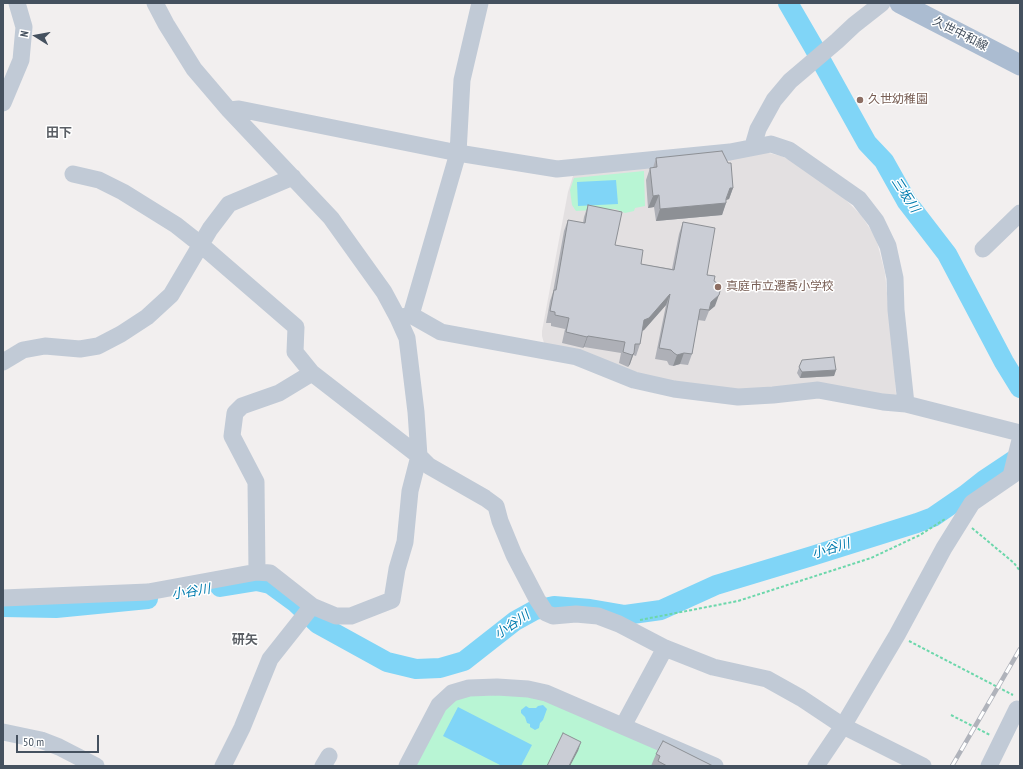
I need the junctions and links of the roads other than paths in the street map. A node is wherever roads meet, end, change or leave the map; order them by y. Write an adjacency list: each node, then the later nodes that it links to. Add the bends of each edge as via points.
1 (17, 3): 7 (street, via 24,27 21,60)
2 (155, 3): 8 (street, via 194,69)
3 (480, 3): 10 (street, via 462,80)
4 (882, 3): 9 (street, via 790,81 774,100 758,130)
5 (900, 3): 6 (main road, 久世中和線)
6 (1020, 64)
7 (3, 103)
8 (229, 110): 10 (street, via 239,109); 12 (street)
9 (753, 146): 10 (street, via 730,152 558,169); 19 (street, via 771,144 789,150 859,199 876,221 888,246 895,278 896,316)
10 (458, 153): 16 (street)
11 (73, 174): 14 (street, via 99,180 123,192 163,216)
12 (293, 177): 14 (street, via 229,204); 16 (street, via 331,218 384,292)
13 (1020, 212): 15 (street)
14 (200, 244): 17 (street, via 171,295 147,317 121,334 98,346 80,349 45,346 23,350); 18 (street, via 296,327 295,352)
15 (983, 250)
16 (405, 316): 19 (street, via 441,332 577,358 634,380 674,389 738,397 818,390); 22 (street)
17 (3, 362)
18 (312, 373): 22 (street); 24 (street, via 279,393 242,406 235,413 232,436 256,482)
19 (906, 404): 20 (street)
20 (1020, 433)
21 (1020, 440): 23 (street)
22 (419, 456): 26 (street, via 410,490 405,542 392,600 351,616 336,616); 27 (street, via 429,466 496,506 514,555 541,606 553,616 598,616)
23 (1016, 473): 30 (street, via 972,503 954,519 944,548 897,635)
24 (257, 572): 25 (street, via 148,592); 26 (street, via 270,573)
25 (3, 598)
26 (312, 606): 33 (street, via 270,658 242,728)
27 (665, 648): 29 (street); 30 (street, via 713,667 767,679)
28 (1018, 704): 38 (street)
29 (623, 726): 34 (street, via 546,693 528,689 469,688 452,693 439,705); 35 (street)
30 (843, 726): 36 (street); 37 (street)
31 (3, 732): 32 (street, via 41,740)
32 (96, 766)
33 (223, 766)
34 (407, 766)
35 (715, 766)
36 (816, 766)
37 (923, 766)
38 (989, 766)

